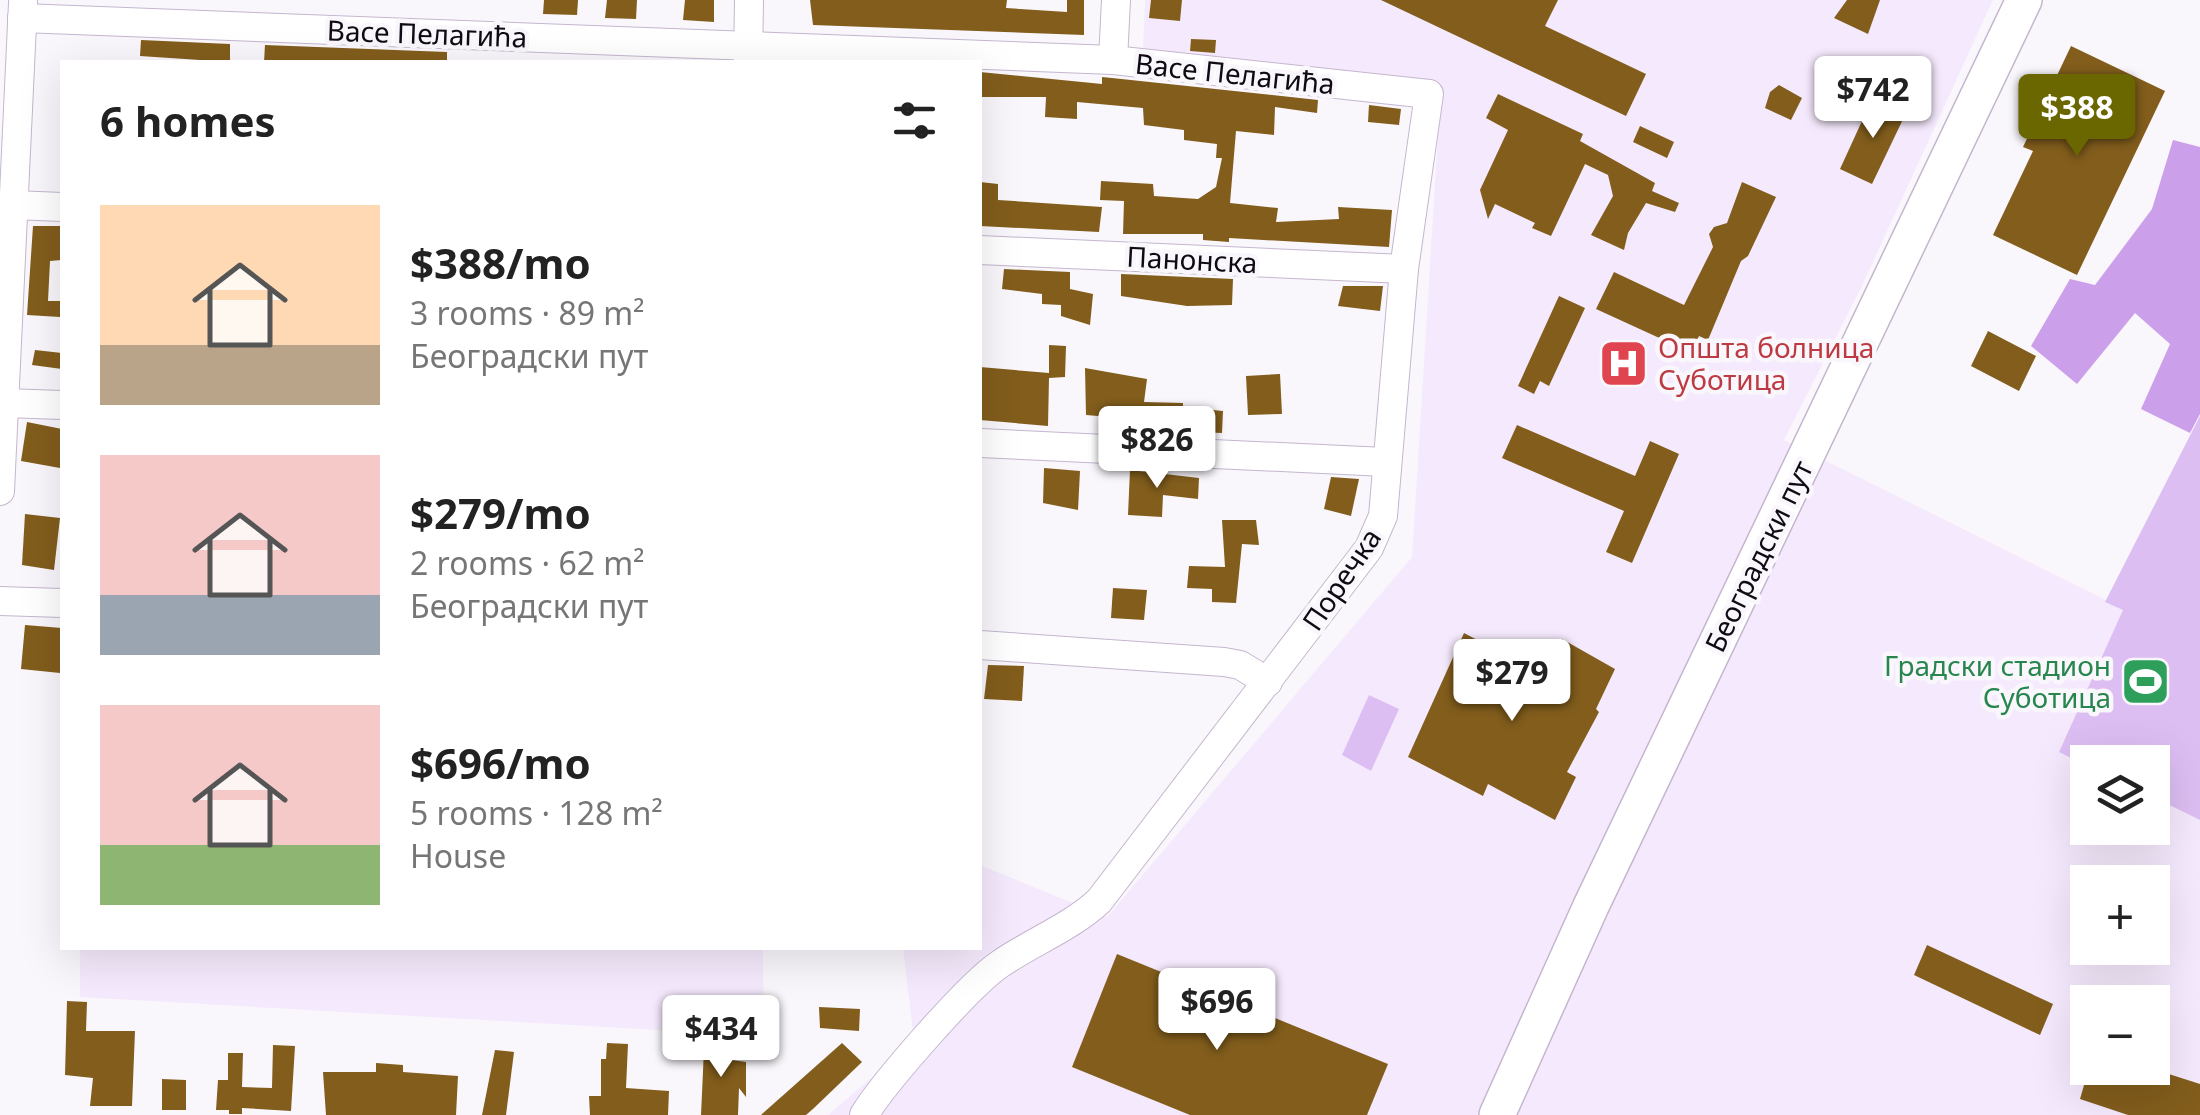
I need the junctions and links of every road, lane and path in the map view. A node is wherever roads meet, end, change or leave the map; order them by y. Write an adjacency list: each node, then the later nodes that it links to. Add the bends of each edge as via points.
1 (749, 0): 5 (street)
2 (1116, 0): 6 (street)
3 (2024, 0): 22 (main road, Београдски пут)
4 (23, 9): 5 (street, Васе Пелагића); 8 (street)
5 (748, 54): 6 (street, Васе Пелагића)
6 (1113, 60): 7 (street, Васе Пелагића)
7 (1429, 94): 11 (street, Поречка)
8 (14, 205): 9 (street); 12 (street)
9 (60, 207)
10 (982, 250): 11 (street, Панонска)
11 (1404, 269): 15 (street, Поречка)
12 (4, 403): 13 (street); 16 (street)
13 (60, 405)
14 (982, 443): 15 (street)
15 (1385, 462): 20 (street, Поречка, via 1378,531)
16 (0, 491)
17 (0, 601): 18 (street)
18 (60, 603)
19 (982, 645): 20 (street, via 1224,662)
20 (1268, 682): 21 (street, Поречка, via 1100,901 996,966)
21 (864, 1115)
22 (1497, 1115)

